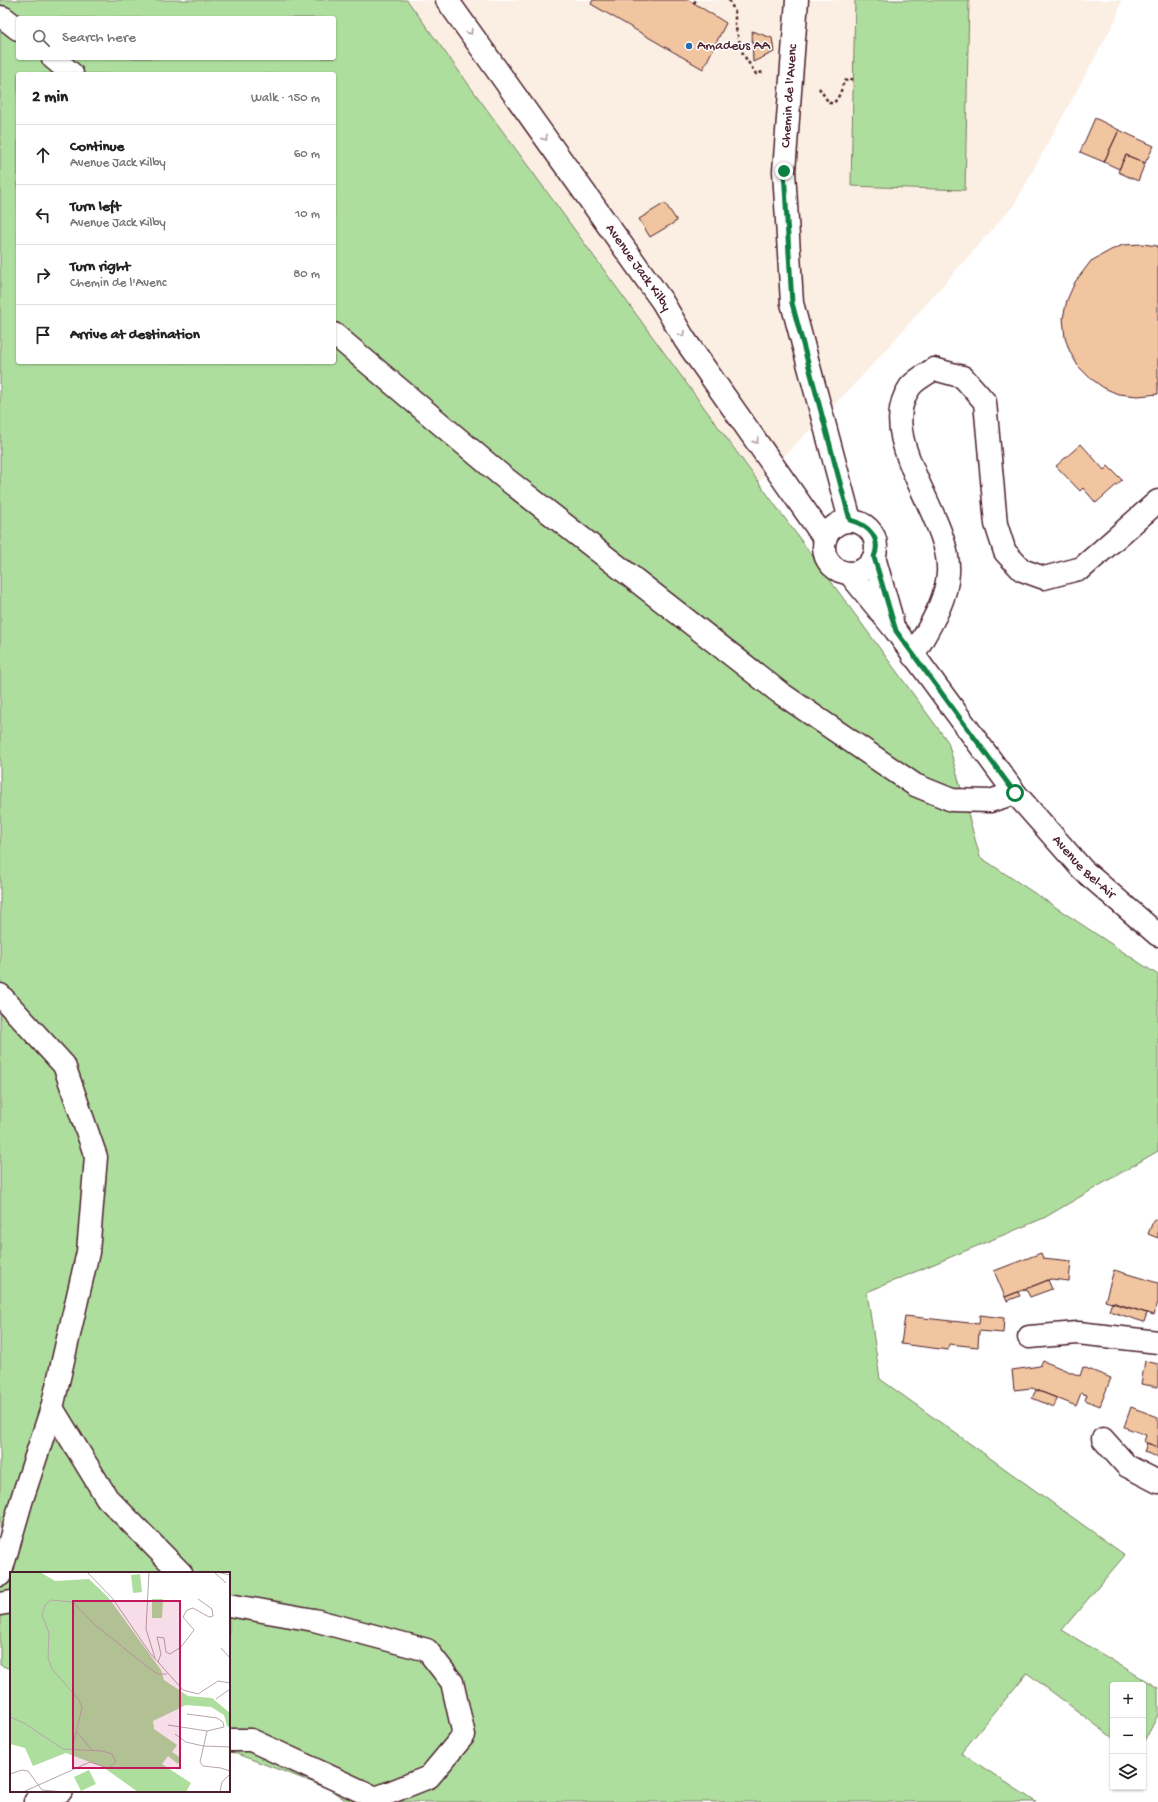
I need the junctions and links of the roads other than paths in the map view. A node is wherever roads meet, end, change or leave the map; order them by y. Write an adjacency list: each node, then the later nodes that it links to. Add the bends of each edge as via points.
1 (447, 0): 10 (street, Avenue Jack Kilby, one-way to 10, via 662,301 685,340)
2 (797, 0): 9 (street, Chemin de l'Avenc, via 784,171 792,303)
3 (0, 17): 4 (street)
4 (16, 27)
5 (55, 60): 6 (street)
6 (70, 72)
7 (336, 336): 15 (street, via 501,475 761,677 915,785 952,800 990,801)
8 (1158, 501): 14 (street, via 1082,568 1044,578 1022,570 1005,552 996,524 985,402 963,377 934,370 910,386 899,411 903,444 944,543 949,572 944,598)
9 (850, 520): 10 (street, via 834,526); 11 (street, Avenue Jack Kilby, via 867,527 873,533 876,542)
10 (825, 539): 12 (street, Avenue Jack Kilby, via 825,555 829,562 834,568)
11 (874, 557): 12 (street, via 868,566); 13 (street, Avenue Jack Kilby)
12 (849, 573): 13 (street, Avenue Jack Kilby)
13 (896, 631): 14 (street, Avenue Jack Kilby)
14 (913, 656): 15 (street, Avenue Jack Kilby)
15 (1015, 793): 16 (street, Avenue Bel-Air, via 1083,870)
16 (1158, 935)
17 (0, 995): 20 (street, via 64,1065 96,1157 88,1252)
18 (1029, 1337): 19 (street, via 1078,1333)
19 (1158, 1342)
20 (52, 1408): 23 (street, via 108,1498); 24 (street)
21 (1103, 1439): 22 (street, via 1127,1466)
22 (1158, 1482)
23 (180, 1572)
24 (0, 1575)
25 (10, 1602): 26 (street)
26 (0, 1604)
27 (230, 1605): 28 (street, via 314,1620 427,1650 452,1682 464,1735 429,1777 376,1798 251,1740)
28 (230, 1740)
29 (59, 1792): 30 (street)
30 (35, 1802)

